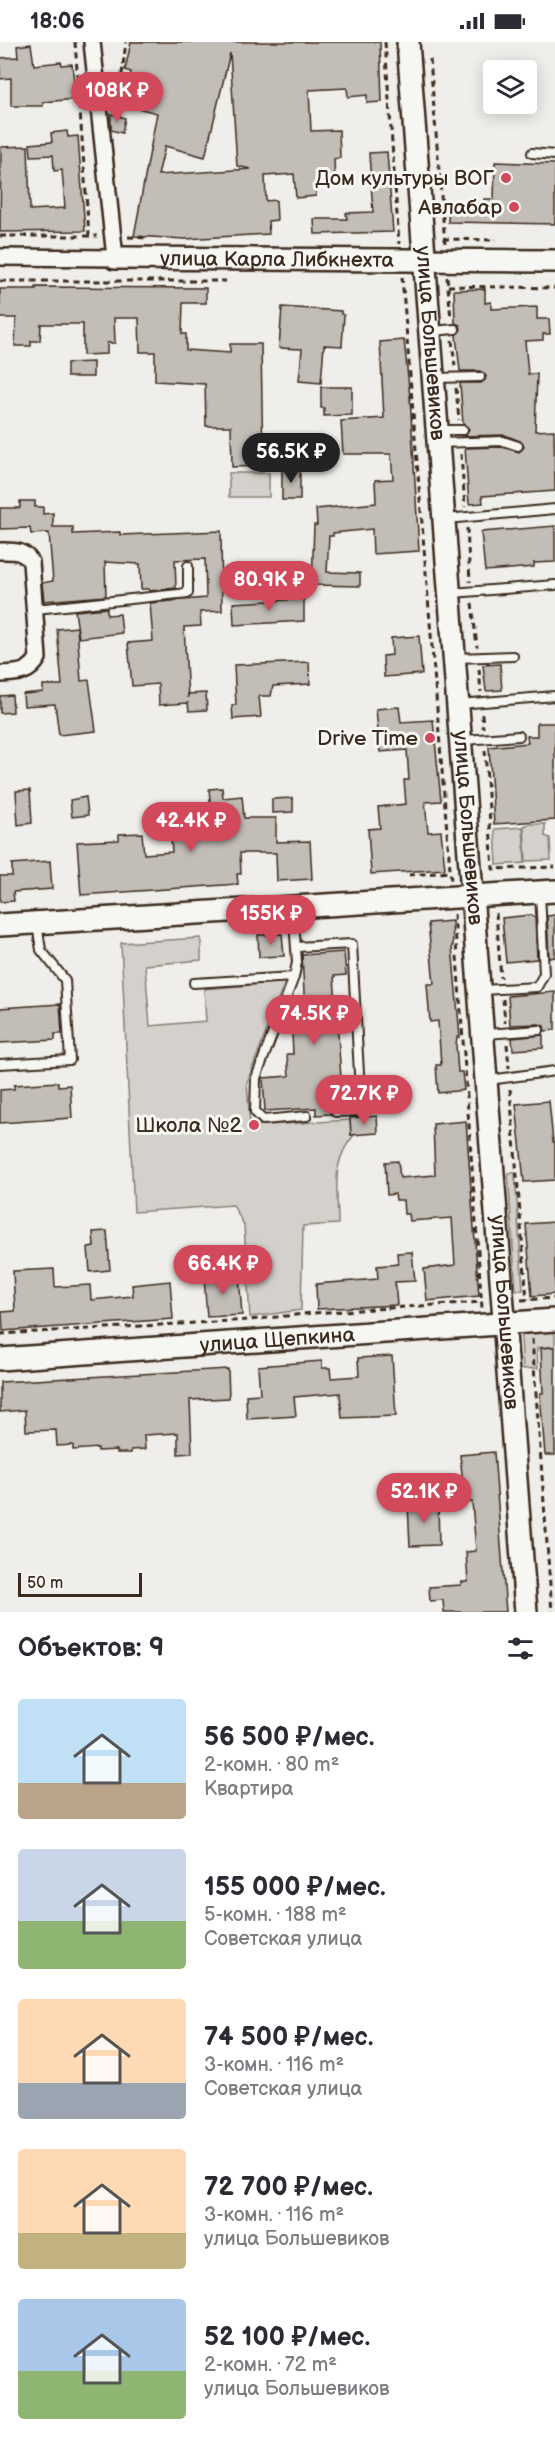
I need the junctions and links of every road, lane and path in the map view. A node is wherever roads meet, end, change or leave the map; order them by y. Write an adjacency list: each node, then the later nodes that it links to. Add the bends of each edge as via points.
1 (75, 42): 10 (path)
2 (92, 42): 12 (street)
3 (126, 42): 7 (path)
4 (385, 42): 14 (path)
5 (408, 42): 13 (main road, улица Большевиков)
6 (429, 52): 15 (path)
7 (118, 105)
8 (532, 153): 9 (lane)
9 (555, 155)
10 (90, 236)
11 (0, 257): 12 (street, улица Карла Либкнехта)
12 (115, 258): 14 (main road, улица Карла Либкнехта)
13 (423, 259): 14 (main road, улица Карла Либкнехта); 15 (main road, улица Карла Либкнехта); 22 (main road, улица Большевиков)
14 (400, 260): 52 (path)
15 (446, 260): 16 (main road, улица Карла Либкнехта); 19 (path)
16 (555, 261)
17 (0, 281): 18 (path)
18 (226, 281)
19 (448, 285): 20 (path); 21 (path)
20 (555, 288)
21 (453, 329): 22 (lane); 23 (path)
22 (429, 331): 25 (main road, улица Большевиков)
23 (456, 377): 24 (lane); 25 (lane); 26 (path)
24 (480, 377)
25 (433, 378): 27 (main road, улица Большевиков)
26 (461, 430): 27 (lane)
27 (437, 437): 28 (lane); 32 (main road, улица Большевиков)
28 (460, 442): 29 (lane, via 503,441); 31 (path)
29 (518, 446)
30 (555, 509): 31 (lane)
31 (466, 518): 32 (lane); 36 (path)
32 (443, 519): 37 (main road, улица Большевиков)
33 (0, 551): 38 (street, via 26,554 31,562)
34 (188, 566): 38 (lane, via 188,593)
35 (555, 585): 36 (lane)
36 (471, 592): 37 (lane); 40 (path)
37 (449, 594): 41 (main road, улица Большевиков)
38 (36, 609): 42 (street, via 38,658 32,669)
39 (513, 656): 40 (lane)
40 (478, 657): 41 (lane); 44 (path)
41 (454, 658): 45 (main road, улица Большевиков)
42 (0, 674)
43 (555, 696): 44 (lane)
44 (482, 702): 45 (lane); 47 (path)
45 (458, 705): 48 (main road, улица Большевиков)
46 (519, 736): 47 (lane)
47 (484, 739): 48 (lane); 49 (path, via 493,869)
48 (460, 741): 51 (main road, улица Большевиков)
49 (555, 867)
50 (548, 892): 51 (main road); 59 (lane, via 544,974 537,987)
51 (474, 896): 52 (main road); 59 (main road, улица Большевиков)
52 (452, 897): 53 (main road); 69 (path)
53 (293, 907): 54 (main road); 56 (lane)
54 (37, 922): 55 (main road); 62 (lane, via 41,950 65,980 70,1060)
55 (0, 925)
56 (296, 947): 57 (lane); 65 (lane, via 352,944 361,1111)
57 (294, 977): 58 (lane); 66 (lane, via 256,1078 255,1112 263,1120)
58 (194, 982)
59 (482, 990): 61 (main road, улица Большевиков)
60 (538, 1030): 61 (lane)
61 (486, 1035): 64 (main road, улица Большевиков)
62 (0, 1064)
63 (555, 1071): 64 (lane)
64 (489, 1080): 68 (main road, улица Большевиков)
65 (336, 1112)
66 (307, 1116)
67 (555, 1298): 68 (path)
68 (506, 1301): 72 (main road, улица Большевиков)
69 (482, 1302): 73 (path); 74 (path)
70 (555, 1320): 71 (main road, улица Щепкина)
71 (530, 1322): 72 (main road, улица Щепкина); 77 (path)
72 (507, 1324): 73 (main road, улица Щепкина); 76 (main road, улица Большевиков)
73 (484, 1325): 75 (main road, улица Щепкина)
74 (0, 1334)
75 (0, 1359)
76 (526, 1612)
77 (552, 1612)

